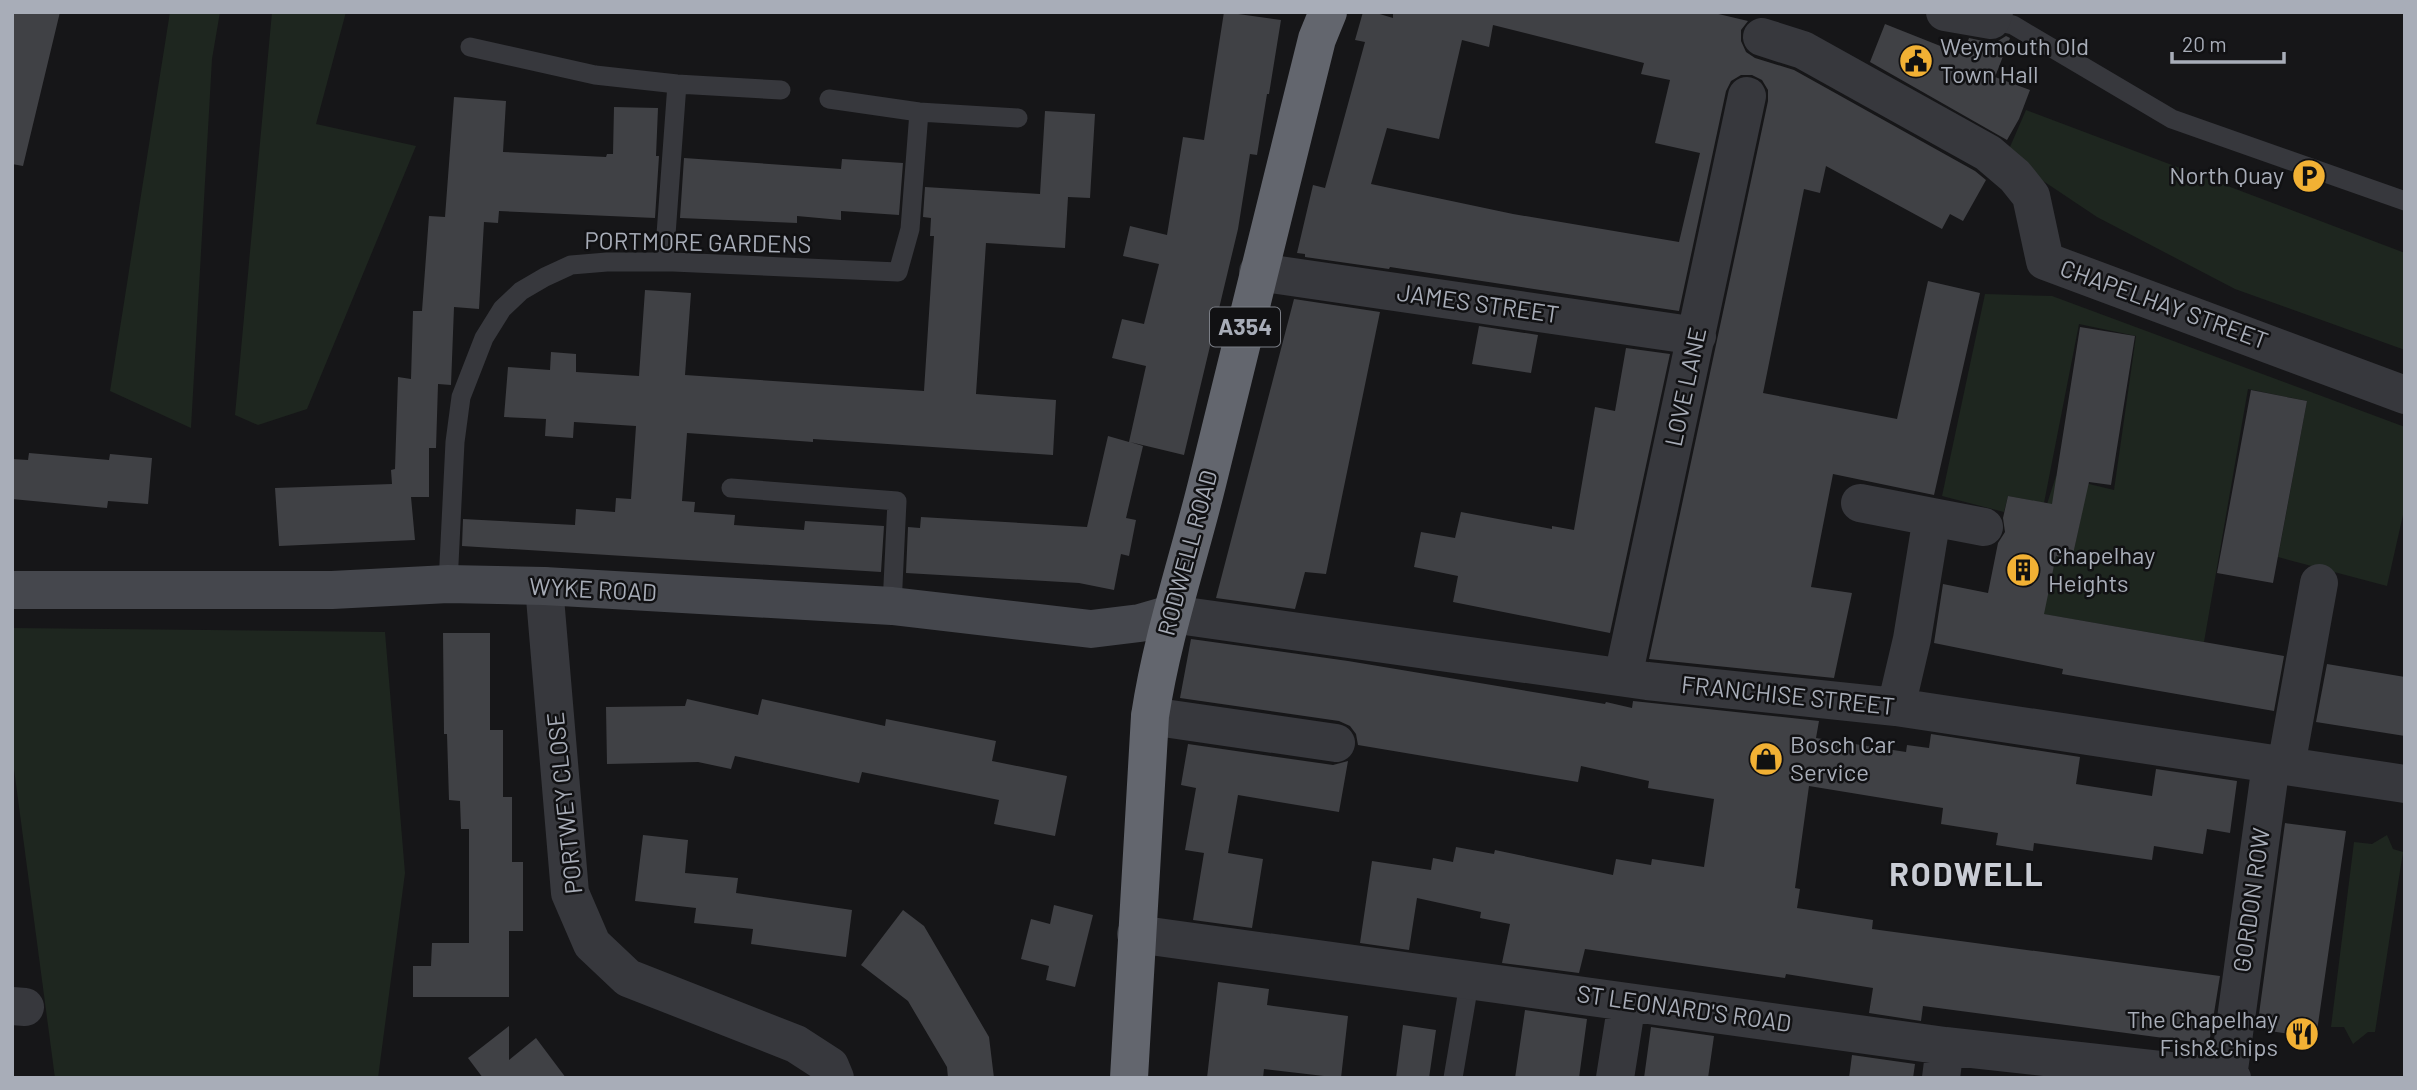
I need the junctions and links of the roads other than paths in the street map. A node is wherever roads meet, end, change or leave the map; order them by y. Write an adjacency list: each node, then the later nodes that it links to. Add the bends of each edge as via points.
1 (1945, 12): 2 (street)
2 (1992, 16): 12 (lane, via 2172,119)
3 (1320, 21): 14 (highway, RODWELL ROAD / A354)
4 (1762, 37): 16 (street, CHAPELHAY STREET, via 1803,50 1988,153 2031,196 2045,261)
5 (470, 47): 6 (lane, via 576,73)
6 (677, 84): 7 (lane); 13 (lane)
7 (781, 90)
8 (1747, 96): 15 (street, LOVE LANE)
9 (829, 99): 10 (lane)
10 (919, 112): 11 (lane); 13 (lane, PORTMORE GARDENS, via 910,229 898,272)
11 (1018, 118)
12 (2405, 201)
13 (664, 262): 22 (lane, PORTMORE GARDENS, via 571,265 521,291 502,309 484,338 461,397)
14 (1258, 272): 15 (street, JAMES STREET); 26 (highway, RODWELL ROAD / A354)
15 (1697, 336): 27 (street, LOVE LANE)
16 (2405, 394)
17 (731, 488): 25 (lane, via 897,501)
18 (1860, 503): 19 (street)
19 (1932, 517): 20 (street); 28 (street)
20 (1984, 527)
21 (2319, 583): 31 (street, GORDON ROW)
22 (448, 584): 23 (main road, WYKE ROAD); 24 (main road, WYKE ROAD, via 332,590)
23 (544, 586): 25 (main road, WYKE ROAD); 37 (street, PORTWEY CLOSE, via 570,893 592,944 628,978 796,1044 830,1066)
24 (12, 590)
25 (892, 607): 26 (main road, WYKE ROAD, via 1091,629)
26 (1171, 614): 27 (street, FRANCHISE STREET); 29 (highway, RODWELL ROAD / A354)
27 (1623, 677): 28 (street, FRANCHISE STREET)
28 (1896, 707): 31 (street, FRANCHISE STREET)
29 (1150, 716): 30 (street); 33 (highway, RODWELL ROAD / A354)
30 (1336, 743)
31 (2278, 765): 32 (street, FRANCHISE STREET); 41 (street, GORDON ROW)
32 (2405, 784)
33 (1136, 934): 34 (street, ST LEONARD'S ROAD); 38 (highway, RODWELL ROAD / A354)
34 (1470, 978): 35 (street, ST LEONARD'S ROAD); 39 (lane)
35 (1626, 1002): 36 (street, ST LEONARD'S ROAD); 40 (street)
36 (1943, 1062): 41 (street, ST LEONARD'S ROAD)
37 (835, 1078)
38 (1129, 1078)
39 (1453, 1078)
40 (1615, 1078)
41 (2230, 1078)

